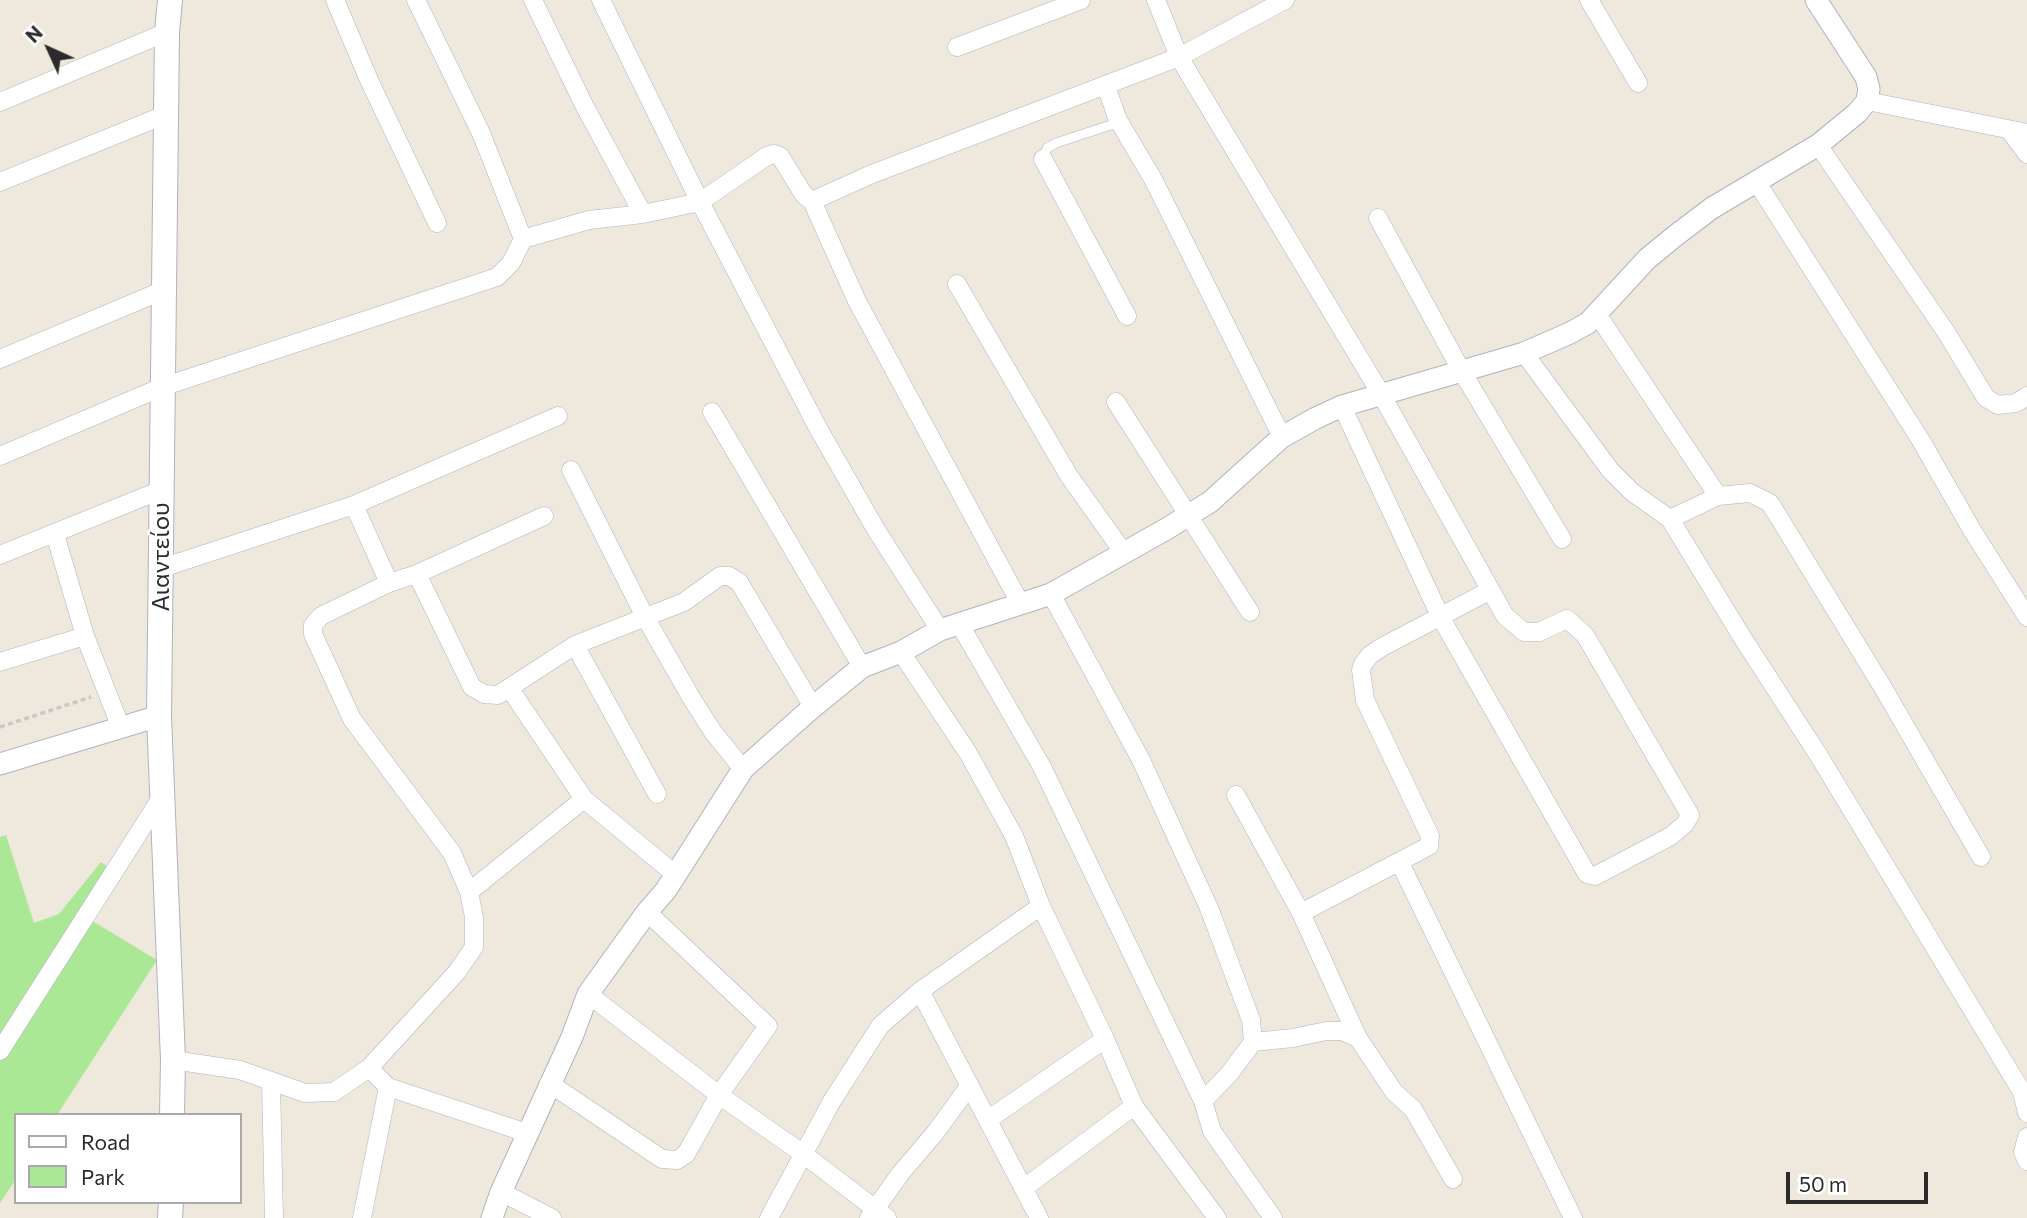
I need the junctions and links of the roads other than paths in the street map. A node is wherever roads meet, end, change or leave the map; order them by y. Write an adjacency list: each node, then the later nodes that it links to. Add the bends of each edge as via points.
1 (170, 0): 11 (main road, Αιαντείου)
2 (335, 0): 30 (street)
3 (416, 0): 31 (street, via 481,133)
4 (533, 0): 28 (street)
5 (601, 0): 27 (street)
6 (1081, 0): 12 (street)
7 (1156, 0): 13 (street)
8 (1285, 0): 13 (street)
9 (1589, 0): 14 (street)
10 (1816, 0): 16 (street, via 1866,77)
11 (167, 32): 17 (street); 18 (main road, Αιαντείου)
12 (957, 47)
13 (1179, 57): 15 (street); 40 (street)
14 (1637, 83)
15 (1106, 86): 19 (street); 26 (street)
16 (1867, 101): 20 (street); 21 (street)
17 (0, 102)
18 (167, 114): 25 (street); 33 (main road, Αιαντείου)
19 (1118, 121): 23 (lane, via 1056,143); 46 (street, via 1153,179)
20 (2019, 132): 22 (street)
21 (1818, 145): 24 (street); 41 (street, via 1986,397 1998,405)
22 (2027, 154)
23 (1043, 159): 35 (street)
24 (1755, 181): 34 (street, via 1647,259); 67 (street)
25 (0, 182)
26 (812, 201): 27 (street, via 774,154); 64 (street, via 857,301)
27 (700, 202): 28 (street); 69 (street, via 875,528)
28 (643, 214): 31 (street, via 589,220)
29 (1378, 218): 38 (street)
30 (437, 223)
31 (523, 239): 39 (street, via 511,263 497,277)
32 (957, 284): 57 (street, via 1069,476)
33 (164, 290): 37 (street); 39 (main road, Αιαντείου)
34 (1597, 314): 36 (street, via 1570,334); 50 (street)
35 (1127, 316)
36 (1524, 353): 38 (street); 54 (street, via 1610,470)
37 (0, 359)
38 (1461, 370): 40 (street); 56 (street)
39 (162, 387): 47 (street); 49 (main road, Αιαντείου)
40 (1381, 394): 43 (street); 62 (street)
41 (2027, 396)
42 (1116, 402): 53 (street)
43 (1342, 406): 46 (street); 68 (street)
44 (712, 412): 74 (street)
45 (558, 416): 51 (street)
46 (1282, 437): 53 (street)
47 (0, 456)
48 (571, 470): 66 (street)
49 (161, 490): 55 (street); 59 (main road, Αιαντείου)
50 (1718, 495): 54 (street); 85 (street, via 1750,493 1770,503)
51 (354, 505): 59 (street); 61 (street)
52 (544, 516): 60 (street)
53 (1188, 516): 57 (street); 65 (street)
54 (1670, 519): 108 (street, via 2022,1092)
55 (55, 534): 58 (street); 70 (street)
56 (1562, 539)
57 (1124, 553): 63 (street)
58 (0, 555)
59 (162, 568): 77 (main road, Αιαντείου)
60 (417, 574): 61 (street); 75 (street, via 472,687 498,695)
61 (388, 583): 88 (street, via 321,616 313,625 313,634 352,719 452,853)
62 (1489, 591): 68 (street); 68 (street, via 1505,616 1524,632 1539,632 1567,619 1585,635 1690,815 1671,836 1595,876 1587,874)
63 (1051, 594): 64 (street); 96 (street, via 1141,760 1209,908 1251,1020)
64 (1020, 603): 69 (street)
65 (1250, 612)
66 (645, 617): 71 (street); 76 (street, via 684,602 720,576 729,576 739,582); 80 (street, via 706,721)
67 (2027, 617)
68 (1441, 618): 86 (street, via 1370,655 1361,670 1365,700 1430,836 1429,846)
69 (949, 627): 72 (street); 105 (street, via 1042,767)
70 (85, 636): 73 (street); 78 (street)
71 (575, 645): 75 (street); 81 (street)
72 (901, 652): 74 (street); 89 (street, via 968,753 1014,835)
73 (0, 662)
74 (862, 667): 76 (street)
75 (509, 689): 84 (street)
76 (813, 707): 80 (street)
77 (159, 716): 78 (street); 83 (main road, Αιαντείου)
78 (121, 728): 79 (street)
79 (0, 764)
80 (743, 769): 87 (street)
81 (657, 794)
82 (1236, 794): 91 (street)
83 (161, 799): 97 (street); 98 (main road, Αιαντείου)
84 (584, 799): 87 (street); 88 (street)
85 (1981, 857)
86 (1400, 863): 91 (street); 126 (street)
87 (676, 875): 90 (street)
88 (469, 892): 99 (street, via 474,947 457,972)
89 (1041, 906): 92 (street); 95 (street)
90 (647, 912): 93 (street); 104 (street, via 768,1026)
91 (1301, 913): 94 (street)
92 (920, 991): 102 (street); 112 (street, via 880,1026)
93 (588, 994): 101 (street); 104 (street)
94 (1358, 1038): 96 (street, via 1326,1031); 114 (street, via 1394,1092 1413,1110)
95 (1105, 1039): 106 (street); 109 (street)
96 (1253, 1042): 105 (street)
97 (0, 1051)
98 (173, 1060): 100 (street, via 240,1070); 107 (main road, Αιαντείου)
99 (369, 1068): 100 (street, via 334,1091 305,1093); 103 (street)
100 (271, 1082): 118 (street)
101 (549, 1083): 104 (street, via 662,1159 677,1160 686,1154); 110 (street)
102 (971, 1085): 109 (street); 117 (street)
103 (388, 1087): 110 (street); 119 (street)
104 (719, 1096): 112 (street)
105 (1203, 1101): 125 (street, via 1212,1131)
106 (1134, 1106): 115 (street); 124 (street)
107 (172, 1113)
108 (2027, 1113)
109 (989, 1119): 115 (street)
110 (527, 1133): 116 (street)
111 (2027, 1137): 113 (street, via 2023,1152)
112 (802, 1153): 117 (street); 122 (street)
113 (2027, 1161)
114 (1453, 1179)
115 (1024, 1188): 123 (street)
116 (501, 1192): 120 (street); 121 (street)
117 (877, 1215)
118 (274, 1218)
119 (362, 1218)
120 (492, 1218)
121 (552, 1218)
122 (769, 1218)
123 (1039, 1218)
124 (1217, 1218)
125 (1273, 1218)
126 (1573, 1218)

